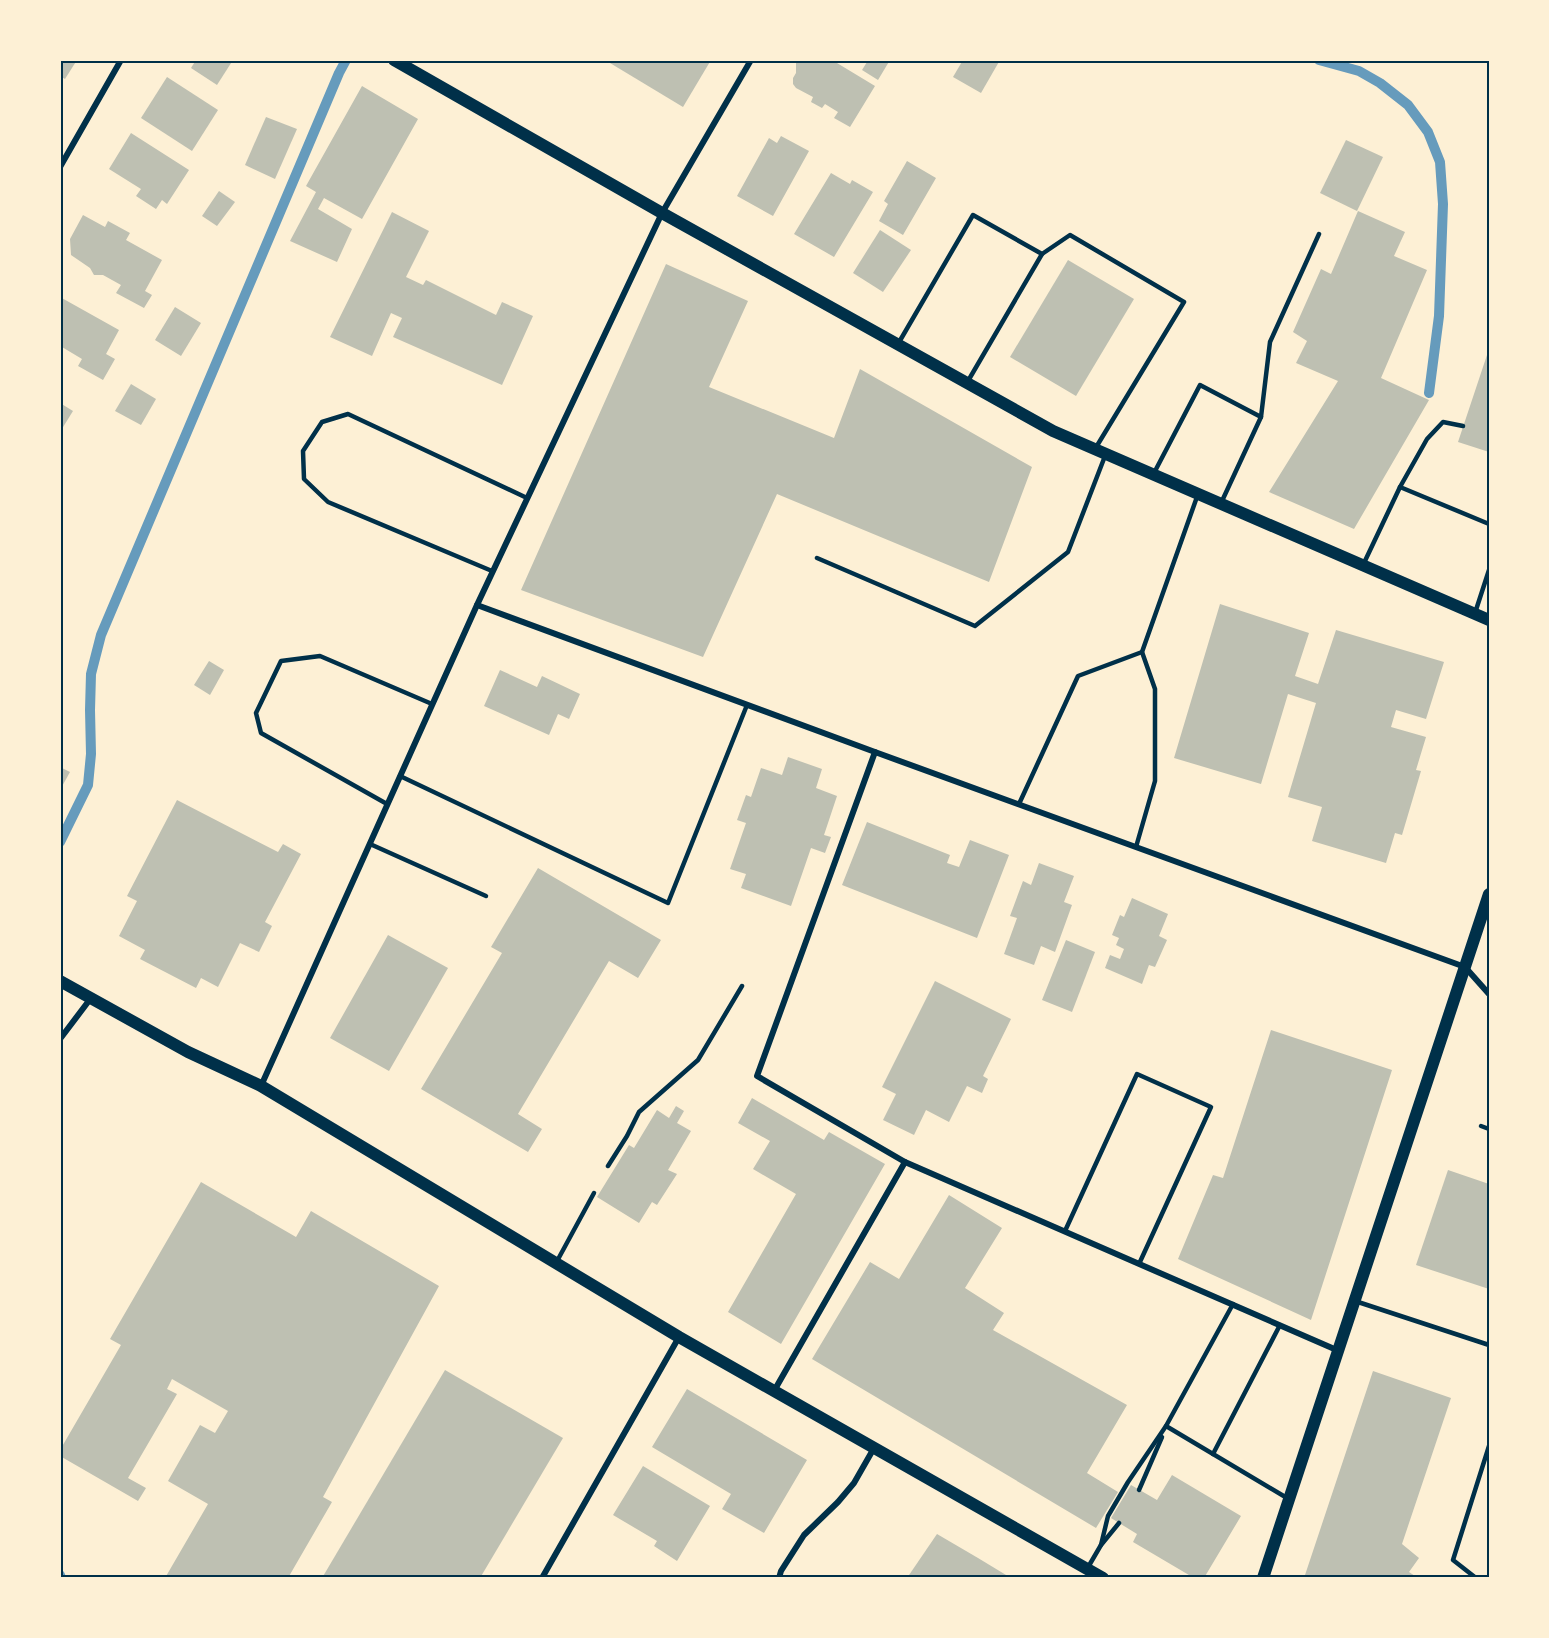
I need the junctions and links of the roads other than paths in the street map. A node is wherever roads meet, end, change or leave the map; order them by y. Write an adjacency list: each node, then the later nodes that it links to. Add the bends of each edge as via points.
1 (121, 60): 4 (street)
2 (751, 60): 5 (street)
3 (398, 62): 5 (main road)
4 (60, 167)
5 (662, 213): 8 (main road); 16 (street)
6 (1319, 234): 10 (lane, via 1270,342)
7 (1042, 254): 8 (lane, via 973,214); 9 (lane); 12 (lane, via 1070,235 1184,302)
8 (898, 344): 9 (main road)
9 (967, 383): 12 (main road, via 1053,431)
10 (1261, 417): 13 (lane, via 1200,385); 17 (lane)
11 (1463, 426): 14 (lane, via 1443,422 1426,439)
12 (1100, 451): 13 (main road); 19 (lane, via 1068,552 975,626)
13 (1154, 474): 15 (main road)
14 (1400, 488): 18 (lane); 20 (lane)
15 (1198, 494): 17 (main road); 26 (lane)
16 (527, 498): 22 (street); 22 (lane, via 348,414 322,422 303,451 304,479 328,502)
17 (1220, 504): 20 (main road)
18 (1489, 524)
19 (817, 558)
20 (1363, 565): 24 (main road)
21 (1489, 570): 24 (lane)
22 (492, 571): 23 (street)
23 (477, 605): 27 (street); 28 (street)
24 (1475, 613): 25 (main road)
25 (1489, 620)
26 (1143, 652): 32 (lane, via 1078,676); 34 (lane, via 1155,689 1155,781)
27 (432, 704): 30 (street); 31 (lane, via 320,656 281,661 256,713 261,733)
28 (747, 705): 29 (street); 30 (lane, via 668,903)
29 (876, 752): 32 (street); 46 (street, via 757,1076)
30 (400, 776): 31 (street)
31 (387, 804): 33 (street)
32 (1019, 804): 34 (street)
33 (370, 844): 36 (lane); 43 (street)
34 (1136, 847): 37 (street)
35 (1489, 894): 37 (main road)
36 (486, 896)
37 (1465, 967): 40 (street); 52 (main road)
38 (60, 981): 41 (main road)
39 (742, 986): 47 (lane, via 698,1060 639,1112)
40 (1489, 994)
41 (91, 998): 42 (street); 43 (main road, via 188,1052)
42 (60, 1039)
43 (261, 1086): 50 (main road)
44 (1481, 1126): 45 (lane)
45 (1489, 1129)
46 (905, 1162): 49 (street); 58 (street)
47 (608, 1166)
48 (594, 1193): 50 (lane)
49 (1065, 1232): 51 (street); 51 (lane, via 1137,1074 1210,1107)
50 (556, 1263): 55 (main road)
51 (1140, 1264): 53 (street)
52 (1355, 1301): 56 (lane); 57 (main road)
53 (1233, 1304): 54 (street); 59 (lane)
54 (1281, 1325): 57 (street); 62 (lane)
55 (679, 1337): 58 (main road); 68 (street)
56 (1489, 1344)
57 (1339, 1351): 64 (main road)
58 (774, 1391): 61 (main road)
59 (1166, 1426): 62 (lane); 63 (lane); 66 (lane, via 1108,1516)
60 (1489, 1446): 72 (lane, via 1453,1560)
61 (874, 1448): 67 (main road); 69 (street, via 854,1483 804,1535)
62 (1213, 1454): 64 (lane)
63 (1139, 1490)
64 (1289, 1499): 71 (main road)
65 (1119, 1523): 66 (lane)
66 (1101, 1545): 67 (lane)
67 (1087, 1569): 70 (main road)
68 (542, 1578)
69 (779, 1578)
70 (1103, 1578)
71 (1263, 1578)
72 (1476, 1578)

